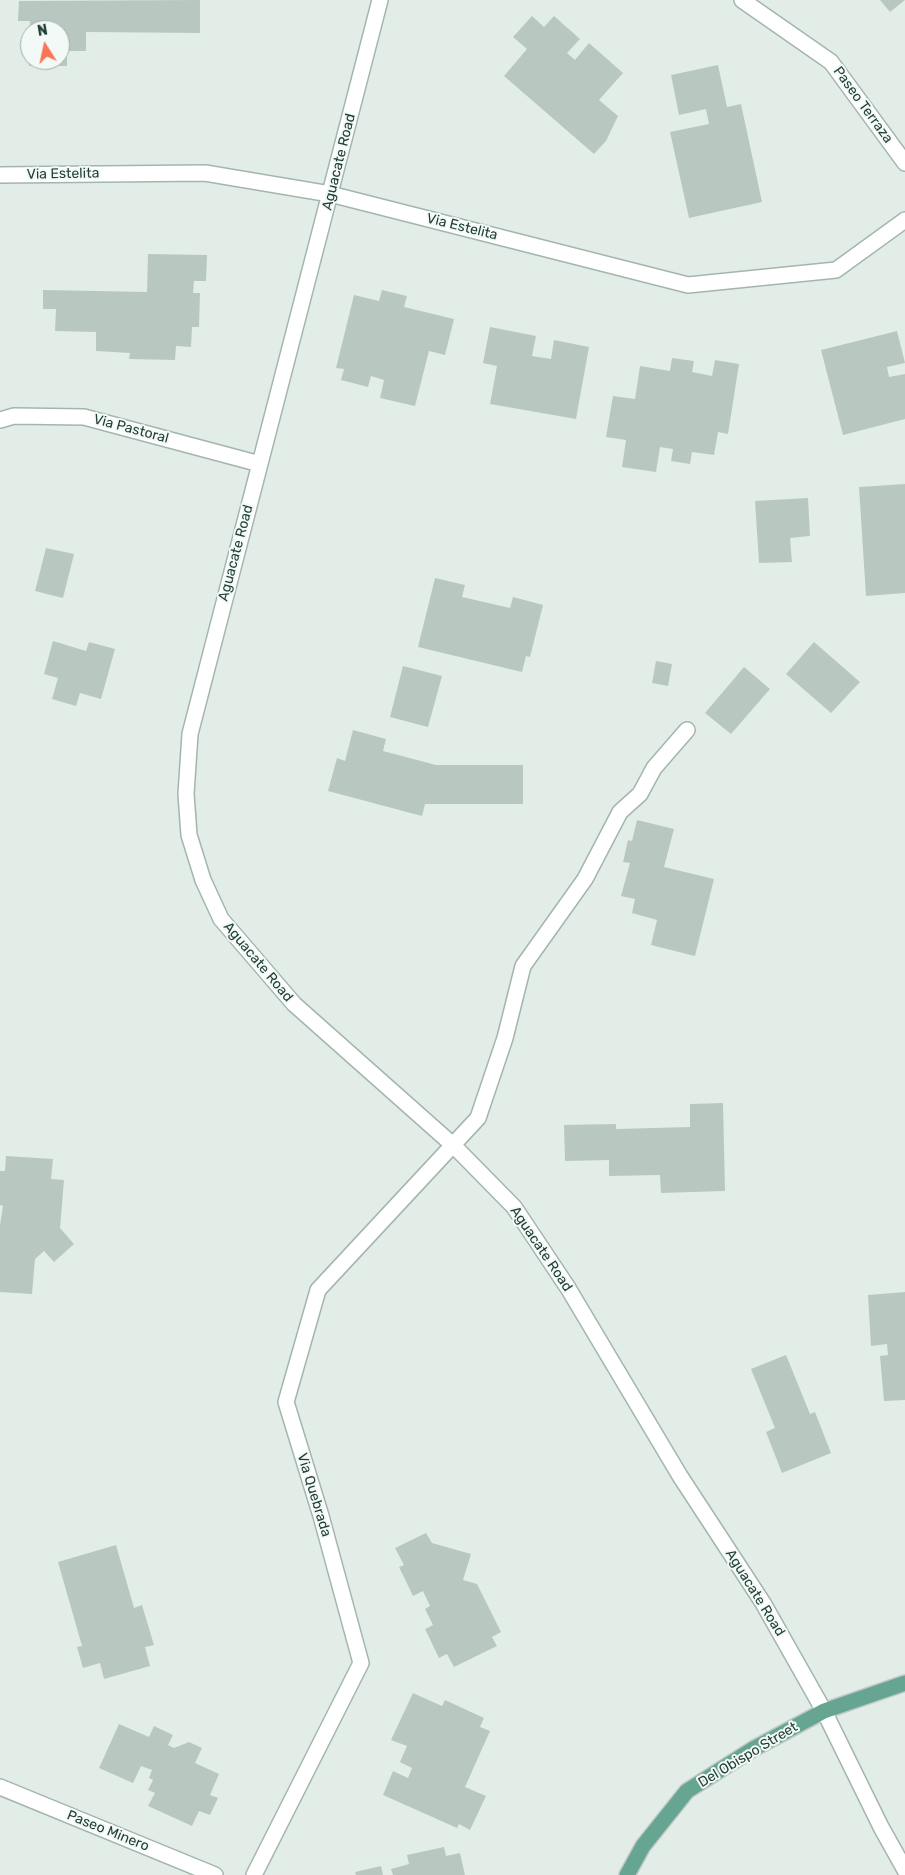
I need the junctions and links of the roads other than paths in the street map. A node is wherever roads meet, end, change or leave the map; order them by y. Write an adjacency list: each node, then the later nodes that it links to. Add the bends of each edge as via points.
1 (380, 0): 5 (street, Aguacate Road)
2 (742, 0): 3 (street, Paseo Terraza, via 831,62)
3 (905, 163)
4 (0, 175): 5 (street, Via Estelita, via 205,173)
5 (330, 194): 6 (street, Via Estelita, via 688,285 836,270); 8 (street, Aguacate Road)
6 (905, 220)
7 (0, 420): 8 (street, Via Pastoral, via 14,416 84,417)
8 (260, 464): 10 (street, Aguacate Road, via 190,734 186,794 188,835 221,919 251,955 294,1004)
9 (687, 730): 10 (street, Via Quebrada, via 654,768 640,794 620,812 585,879 523,966 505,1038 478,1118)
10 (454, 1146): 12 (street, Aguacate Road, via 514,1207 568,1288 680,1476 764,1603); 16 (street, Via Quebrada, via 318,1290 286,1402 362,1663)
11 (905, 1683): 12 (main road, Del Obispo Street)
12 (824, 1711): 14 (street, Aguacate Road, via 880,1827); 17 (main road, Del Obispo Street, via 753,1749 687,1791 643,1846)
13 (0, 1787): 15 (street, Paseo Minero)
14 (905, 1870)
15 (215, 1875)
16 (254, 1875)
17 (627, 1875)

